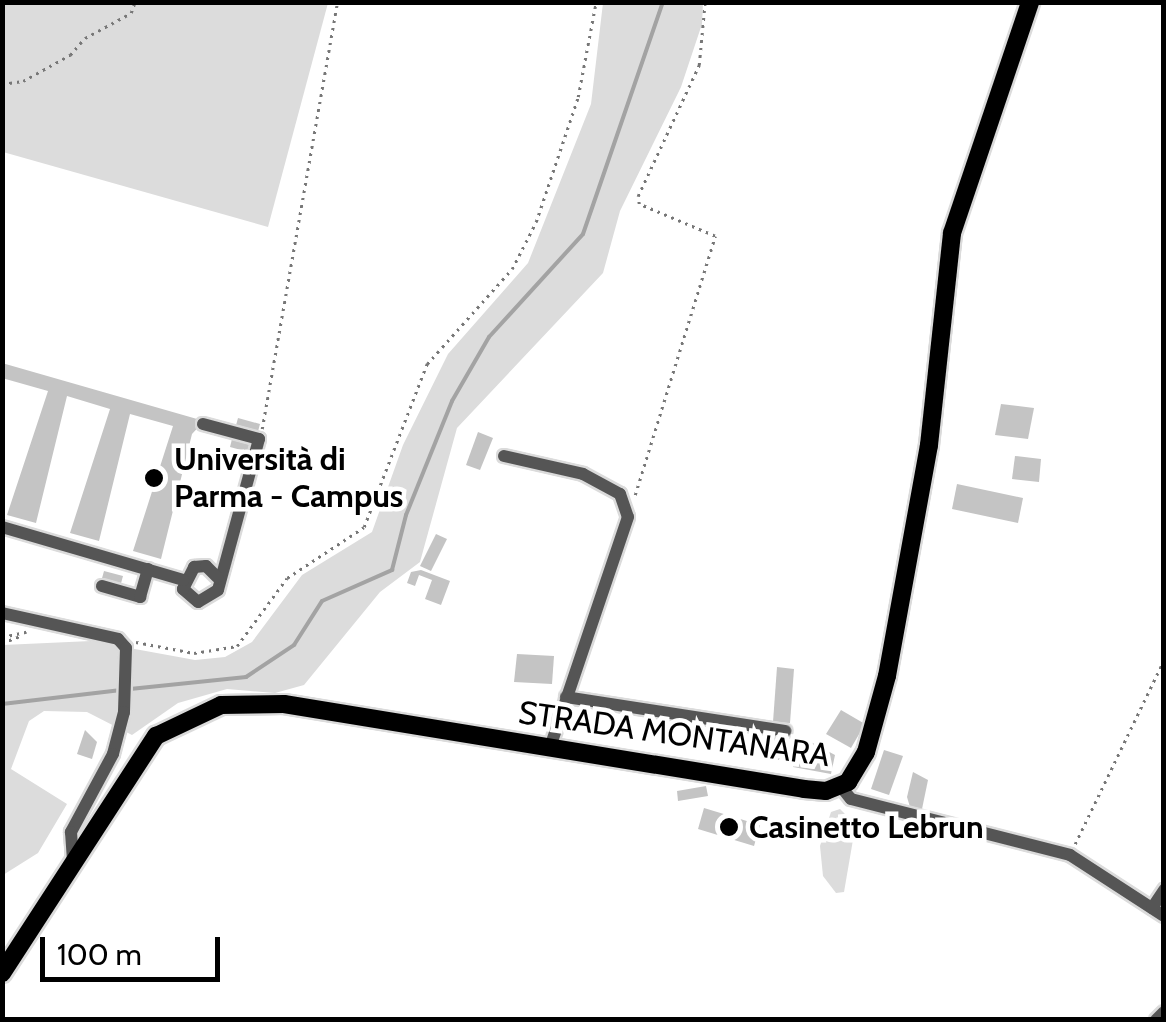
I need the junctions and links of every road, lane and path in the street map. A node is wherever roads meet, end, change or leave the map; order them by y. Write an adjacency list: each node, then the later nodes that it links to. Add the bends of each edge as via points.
1 (136, 2): 6 (path, via 131,13 85,38 70,55 23,81)
2 (337, 2): 7 (path)
3 (596, 2): 18 (path, via 578,97 536,222 512,269 427,364 364,527 288,578 236,646 194,653)
4 (705, 2): 10 (path, via 699,65 638,196 640,204 715,236)
5 (1030, 2): 24 (main road, STRADA MONTANARA, via 952,232 928,445 887,676 866,752)
6 (2, 84)
7 (265, 422)
8 (203, 424): 13 (street, via 260,439)
9 (504, 456): 10 (street, via 583,474 620,494)
10 (628, 517): 21 (street)
11 (2, 526): 12 (street)
12 (148, 570): 14 (street); 15 (street, via 140,597)
13 (217, 577): 14 (street, via 200,566); 14 (street, via 218,590 204,602 187,596)
14 (183, 580)
15 (102, 586)
16 (2, 613): 18 (street)
17 (2, 637): 19 (path, via 29,632)
18 (118, 640): 26 (street, via 128,660 124,712 113,754 71,832)
19 (2, 643)
20 (1164, 660): 25 (path)
21 (566, 697): 22 (street); 23 (street)
22 (785, 731)
23 (550, 748): 24 (main road, STRADA MONTANARA, via 804,789); 26 (main road, STRADA MONTANARA, via 284,704 221,705 156,736)
24 (842, 788): 25 (street, via 851,800)
25 (1070, 854): 28 (street)
26 (73, 864): 29 (main road, STRADA MONTANARA)
27 (1164, 890): 28 (street)
28 (1158, 912)
29 (2, 972)
30 (1164, 1012): 31 (street)
31 (1156, 1020)

